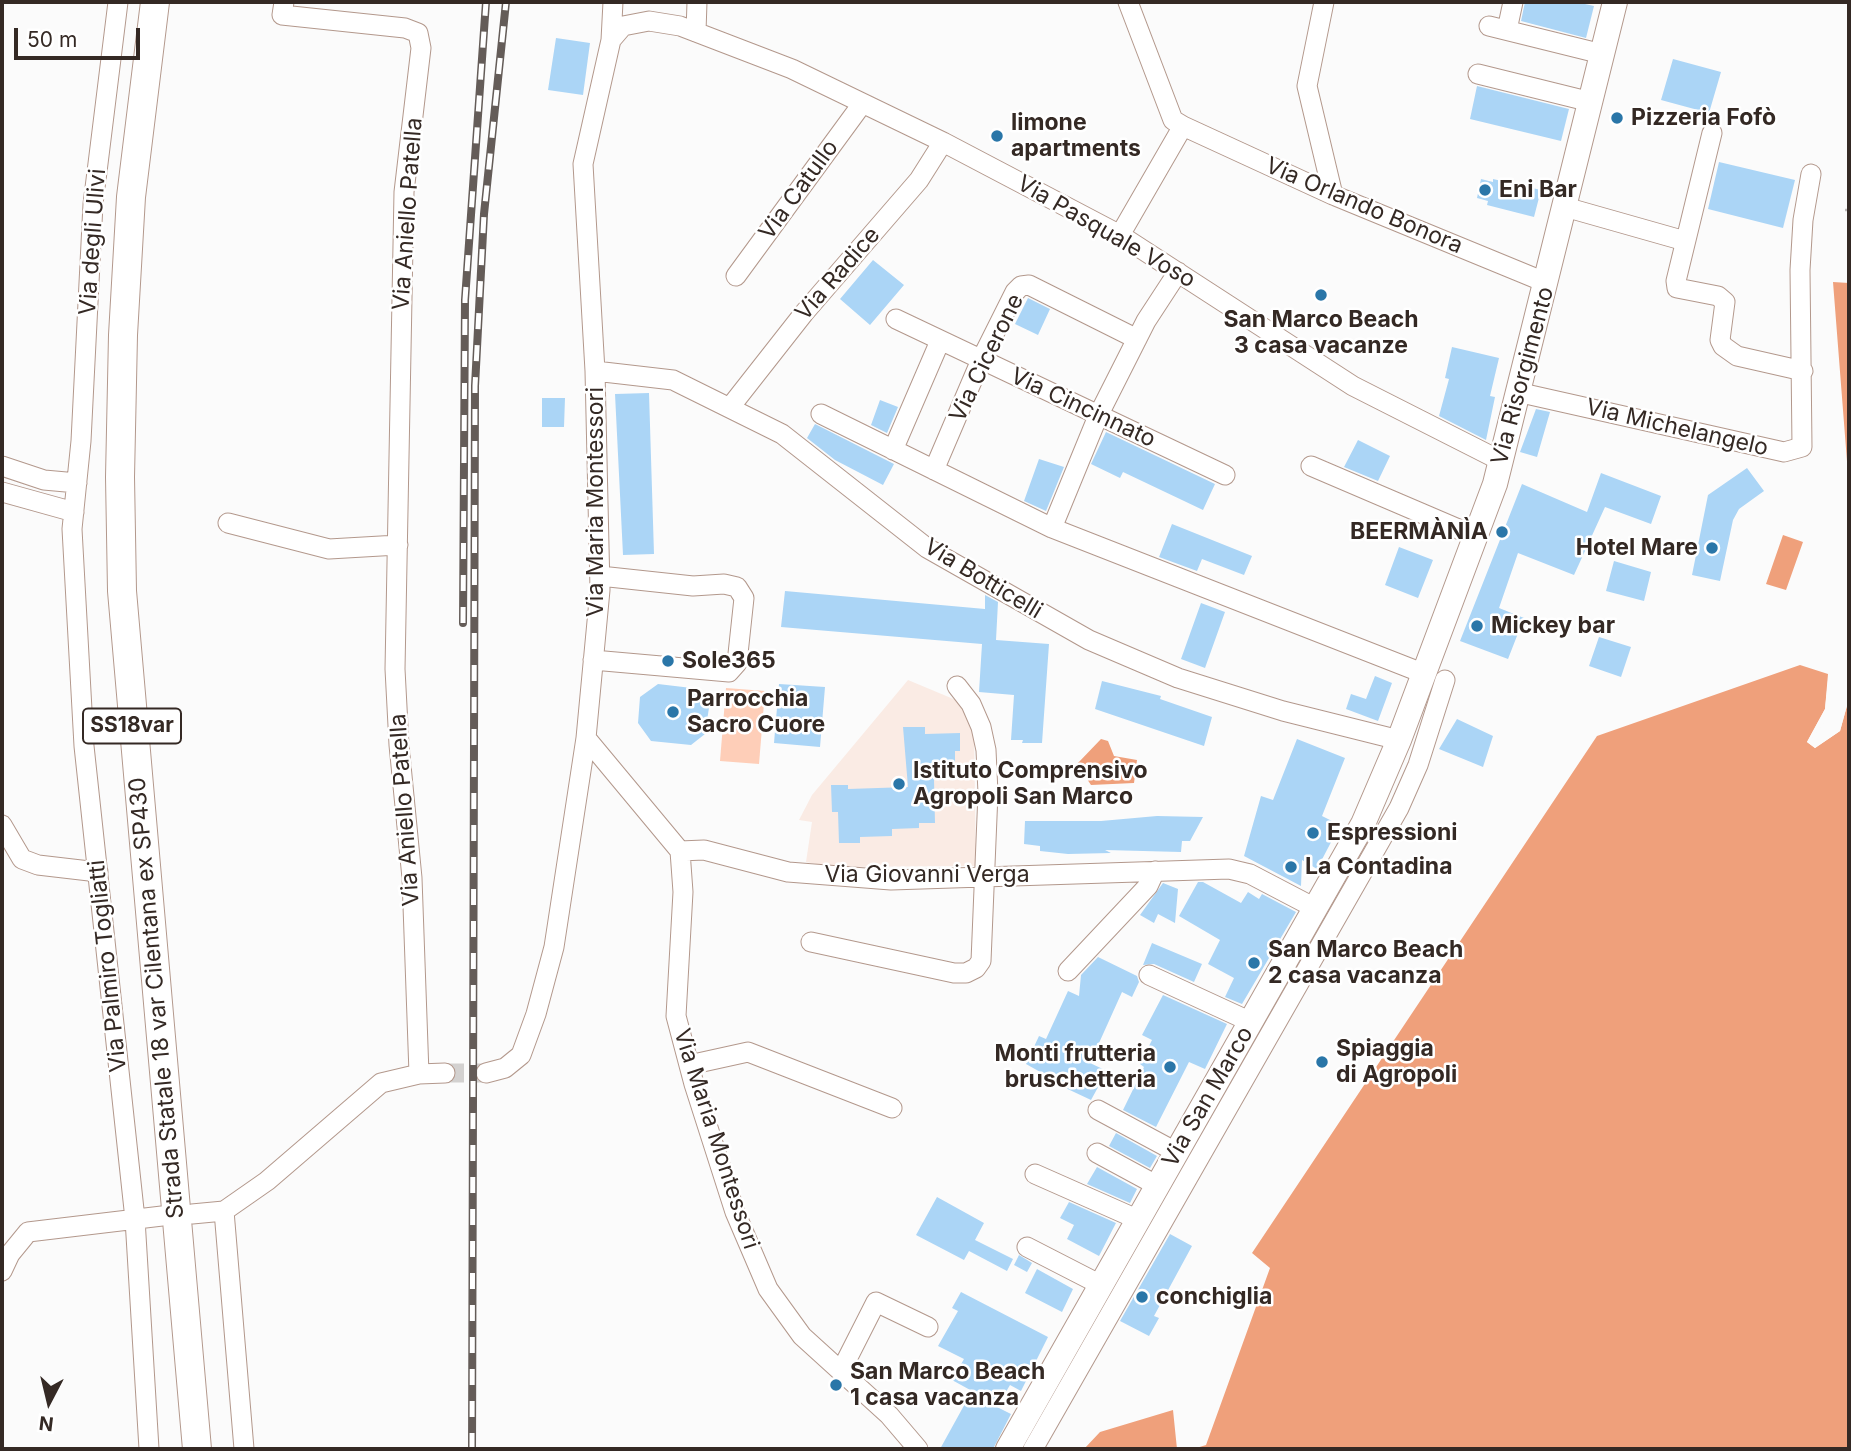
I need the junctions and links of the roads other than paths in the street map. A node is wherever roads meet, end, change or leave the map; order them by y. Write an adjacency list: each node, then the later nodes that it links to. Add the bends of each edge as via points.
1 (118, 2): 43 (street, Via degli Ulivi, via 93,204)
2 (155, 2): 87 (highway, Strada Statale 18 var Cilentana ex SP430 / SS18var, via 131,197 124,321 122,591)
3 (284, 2): 49 (street, Via Aniello Patella, via 282,15 418,33 421,48 404,192)
4 (613, 2): 11 (street, Via Maria Montessori)
5 (697, 2): 10 (street)
6 (1128, 2): 16 (street, via 1173,120)
7 (1324, 2): 20 (street, via 1307,86)
8 (1513, 2): 12 (street, via 1498,28)
9 (1615, 2): 12 (main road, Via Risorgimento)
10 (696, 32): 11 (street, via 649,21 623,26); 15 (street, Via Pasquale Voso, via 792,69)
11 (611, 40): 32 (street, Via Maria Montessori, via 583,164)
12 (1602, 54): 14 (main road, Via Risorgimento)
13 (1478, 74): 14 (street)
14 (1591, 102): 21 (main road, Via Risorgimento)
15 (862, 104): 18 (street, Via Pasquale Voso); 25 (street, Via Catullo)
16 (1183, 126): 20 (street, Via Orlando Bonora); 22 (street)
17 (1712, 133): 23 (street)
18 (943, 142): 22 (street, Via Pasquale Voso); 34 (street, Via Radice, via 919,180)
19 (1811, 174): 31 (street, Via Michelangelo, via 1800,270)
20 (1333, 195): 26 (street, Via Orlando Bonora)
21 (1566, 207): 23 (street); 26 (main road, Via Risorgimento)
22 (1120, 235): 24 (street, Via Pasquale Voso)
23 (1685, 241): 31 (street, via 1677,288 1718,296 1725,302 1723,346 1737,356)
24 (1178, 272): 28 (street); 38 (street, Via Pasquale Voso, via 1353,386)
25 (736, 275)
26 (1547, 283): 33 (main road, Via Risorgimento)
27 (896, 319): 29 (street, Via Cincinnato)
28 (1137, 339): 30 (street, Via Cicerone, via 1029,285 1015,292); 36 (street)
29 (940, 341): 30 (street, Via Cincinnato); 37 (street)
30 (981, 360): 36 (street, Via Cincinnato); 41 (street, Via Cicerone)
31 (1802, 370): 33 (street, Via Michelangelo, via 1802,447 1784,452)
32 (595, 371): 34 (street, Via Botticelli, via 673,380); 50 (street, Via Maria Montessori)
33 (1517, 392): 38 (main road, Via Risorgimento)
34 (731, 406): 55 (street, Via Botticelli, via 782,434 927,548 1089,640 1178,678)
35 (821, 414): 37 (street)
36 (1098, 416): 42 (street, Via Cincinnato); 47 (street)
37 (893, 450): 41 (street)
38 (1501, 461): 48 (main road, Via Risorgimento)
39 (2, 466): 43 (street, via 44,480)
40 (1311, 466): 48 (street)
41 (934, 470): 47 (street)
42 (1225, 475)
43 (77, 483): 45 (street, Via Palmiro Togliatti)
44 (2, 492): 45 (street)
45 (74, 512): 59 (street, Via Palmiro Togliatti, via 84,746)
46 (228, 523): 49 (street, via 329,549)
47 (1052, 528): 52 (street)
48 (1477, 537): 52 (main road, Via Risorgimento)
49 (398, 545): 69 (street, Via Aniello Patella, via 395,669 412,878)
50 (600, 576): 51 (street, Via Maria Montessori); 51 (street, via 693,586 723,584 737,587 744,597 737,663 729,672)
51 (593, 660): 54 (street, Via Maria Montessori)
52 (1435, 677): 55 (main road, Via Risorgimento); 91 (street, via 1418,765 1399,808)
53 (957, 686): 60 (street, via 971,704 986,750)
54 (586, 738): 57 (street); 68 (street, Via Maria Montessori, via 554,947 536,1014 521,1055 505,1068)
55 (1399, 740): 61 (main road, Via San Marco, via 1363,824)
56 (2, 825): 59 (street, via 22,859)
57 (680, 851): 60 (street, Via Giovanni Verga, via 704,850 788,872 839,878); 66 (street, Via Maria Montessori, via 683,892 676,1016)
58 (1155, 871): 60 (street, Via Giovanni Verga); 61 (street, Via Giovanni Verga, via 1229,869 1250,874); 63 (street, via 1147,886)
59 (98, 872): 79 (street, Via Palmiro Togliatti)
60 (984, 879): 62 (street, via 981,961 966,972)
61 (1315, 908): 65 (main road, Via San Marco)
62 (811, 942)
63 (1068, 971)
64 (1149, 975): 65 (street)
65 (1251, 1022): 72 (main road, Via San Marco)
66 (689, 1065): 70 (street, via 748,1052); 85 (street, Via Maria Montessori, via 735,1212 768,1289 802,1336)
67 (445, 1073): 69 (street)
68 (486, 1073)
69 (419, 1074): 76 (street, via 381,1083 267,1181)
70 (892, 1108)
71 (1098, 1110): 72 (street)
72 (1176, 1152): 75 (main road, Via San Marco)
73 (1097, 1153): 75 (street)
74 (1035, 1174): 80 (street)
75 (1158, 1186): 80 (main road, Via San Marco)
76 (224, 1211): 77 (street); 88 (street)
77 (192, 1214)
78 (162, 1216): 79 (street)
79 (135, 1219): 82 (street, via 28,1232 9,1254); 86 (street, Via Palmiro Togliatti)
80 (1139, 1220): 83 (main road, Via San Marco)
81 (1027, 1247): 83 (street)
82 (2, 1271)
83 (1101, 1285): 90 (main road, Via San Marco)
84 (928, 1327): 85 (street, via 876,1302)
85 (841, 1371): 89 (street, Via Maria Montessori, via 890,1415)
86 (149, 1449)
87 (197, 1449)
88 (244, 1449)
89 (918, 1449)
90 (1008, 1449)
91 (1033, 1449)

